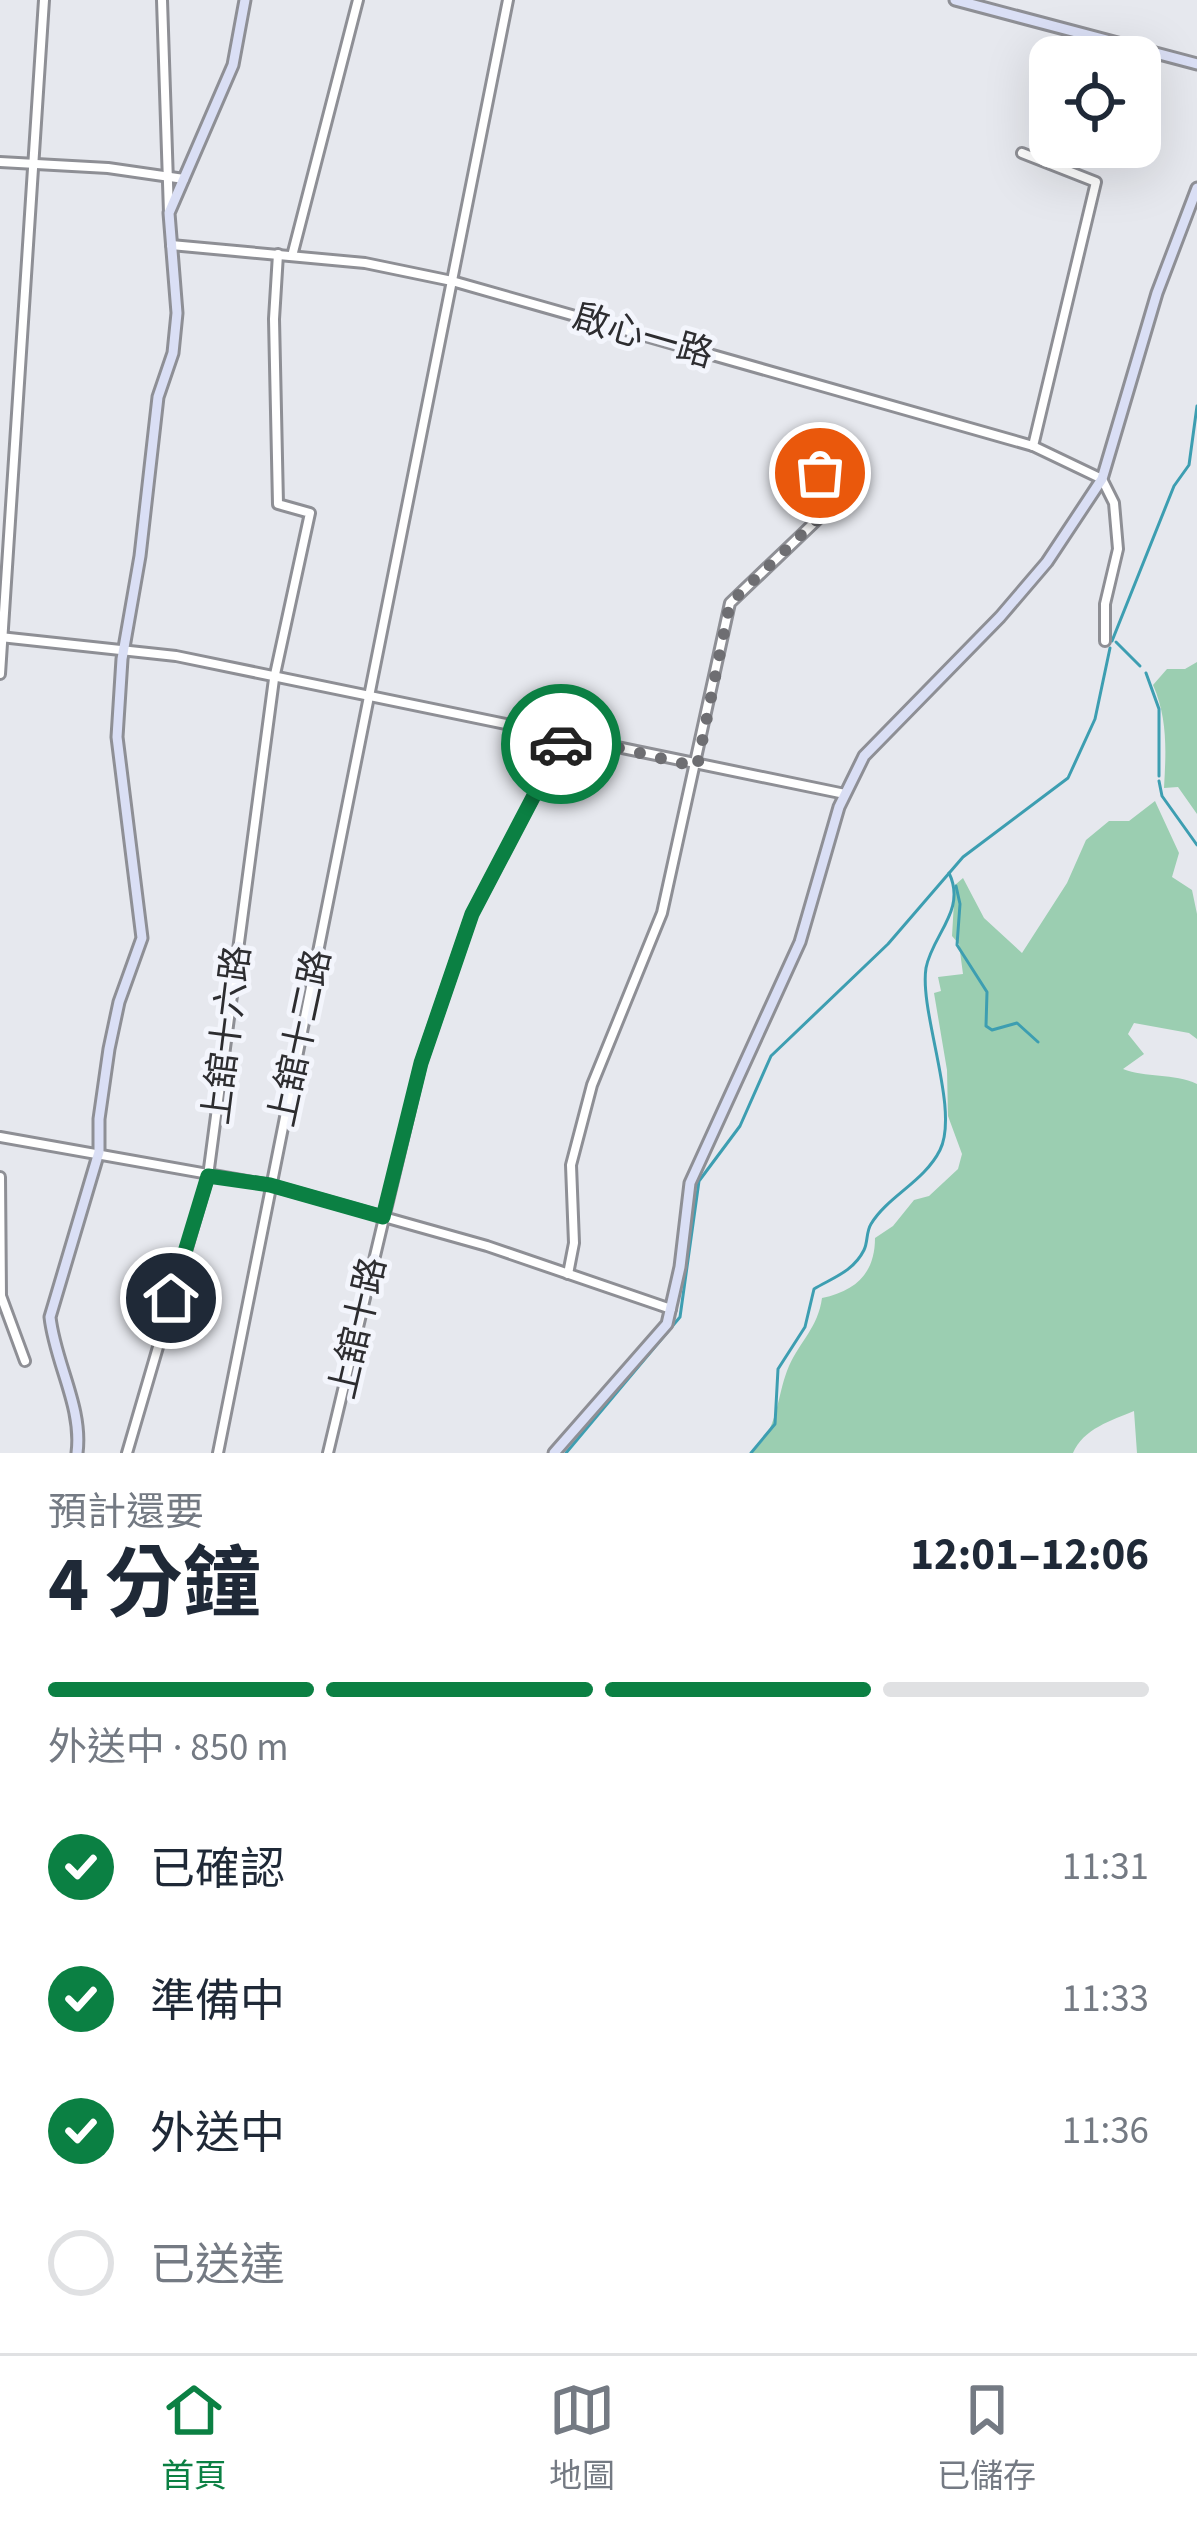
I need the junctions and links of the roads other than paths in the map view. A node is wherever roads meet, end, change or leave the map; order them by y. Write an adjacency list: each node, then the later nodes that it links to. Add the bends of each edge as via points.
1 (44, 0): 10 (street)
2 (162, 0): 11 (street)
3 (244, 0): 12 (street, via 233,65)
4 (358, 0): 17 (street)
5 (508, 0): 18 (street, 上舘十二路)
6 (955, 0): 7 (street)
7 (1197, 64)
8 (1022, 153): 19 (street, via 1096,182)
9 (0, 162): 10 (street)
10 (32, 165): 11 (street); 22 (street)
11 (166, 176): 12 (street); 14 (street)
12 (184, 179): 14 (street)
13 (1197, 188): 21 (street)
14 (169, 213): 15 (street)
15 (171, 245): 16 (street, 啟心一路); 24 (street, via 173,353 158,397)
16 (278, 254): 17 (street, 啟心一路); 26 (street, 上舘十六路, via 278,504 310,513)
17 (292, 256): 18 (street, 啟心一路)
18 (452, 281): 19 (street, 啟心一路); 27 (street, 上舘十二路)
19 (1033, 446): 21 (street, 啟心一路)
20 (800, 454): 29 (street, via 820,473 818,519 730,603)
21 (1102, 479): 23 (street, via 1114,503 1118,550); 30 (street, via 1047,562 864,756)
22 (1, 638): 24 (street); 25 (street)
23 (1105, 641)
24 (126, 647): 26 (street); 32 (street, via 117,737 142,938 109,1049)
25 (0, 674)
26 (274, 679): 27 (street); 33 (street, 上舘十六路)
27 (370, 694): 28 (street); 35 (street, 上舘十二路)
28 (566, 735): 29 (street); 36 (street, 上舘十路, via 472,914 421,1063)
29 (697, 767): 30 (street); 37 (street, via 662,913 592,1085 571,1165)
30 (845, 794): 38 (street, via 800,942 690,1183)
31 (0, 1137): 32 (street)
32 (99, 1152): 33 (street); 40 (street, via 50,1317 76,1414)
33 (208, 1176): 35 (street); 41 (street, 上舘十六路)
34 (0, 1177): 39 (street, via 1,1296)
35 (270, 1185): 36 (street); 42 (street, 上舘十二路)
36 (383, 1217): 37 (street); 43 (street, 上舘十路)
37 (568, 1274): 38 (street)
38 (672, 1309): 44 (street)
39 (25, 1361)
40 (77, 1453)
41 (127, 1453)
42 (218, 1453)
43 (328, 1453)
44 (554, 1453)

